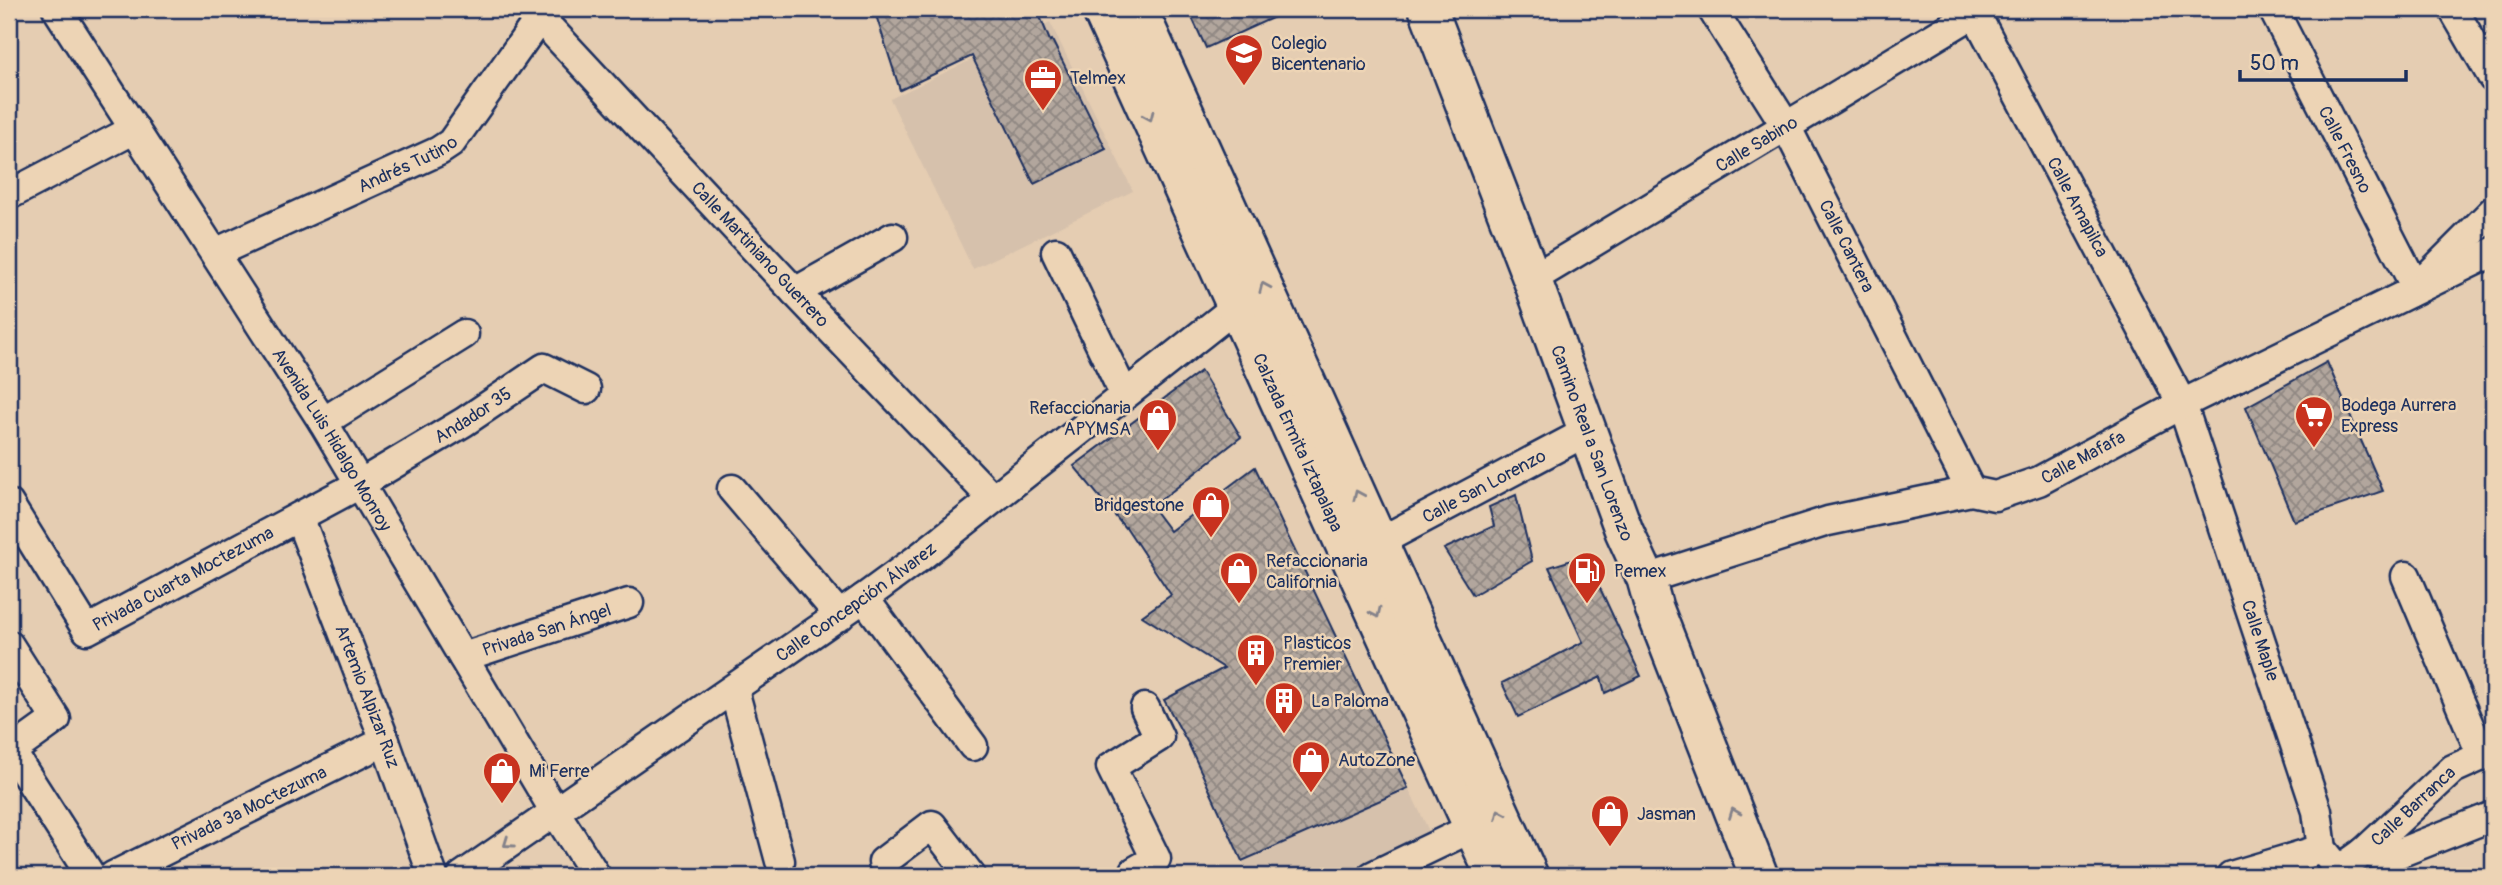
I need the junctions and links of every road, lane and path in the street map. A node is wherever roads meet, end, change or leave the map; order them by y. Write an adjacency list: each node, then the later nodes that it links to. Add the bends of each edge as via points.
1 (57, 9): 12 (street, Avenida Luis Hidalgo Monroy)
2 (1101, 9): 22 (main road, Calzada Ermita Iztapalapa, one-way to 22)
3 (1138, 9): 35 (main road, Calzada Ermita Iztapalapa, one-way to 3)
4 (1428, 9): 19 (main road, Camino Real a San Lorenzo)
5 (1712, 9): 11 (street, Calle Cantera)
6 (2273, 9): 20 (street, Calle Fresno)
7 (2453, 9): 10 (street)
8 (1976, 10): 11 (street, Calle Sabino); 26 (street, Calle Amapilca)
9 (538, 11): 18 (street, Andrés Tutino, via 451,143); 21 (street, Calle Martiniano Guerrero)
10 (2493, 78)
11 (1786, 126): 19 (street, Calle Sabino); 31 (street, Calle Cantera)
12 (135, 129): 13 (street); 18 (street, Avenida Luis Hidalgo Monroy)
13 (9, 195)
14 (2493, 211): 20 (street)
15 (893, 237): 21 (street)
16 (1056, 252): 25 (street)
17 (2493, 252): 20 (street, Calle Mafafa)
18 (215, 253): 27 (street, Avenida Luis Hidalgo Monroy)
19 (1532, 279): 28 (main road, Camino Real a San Lorenzo)
20 (2416, 288): 26 (street, Calle Mafafa)
21 (795, 292): 32 (street, Calle Martiniano Guerrero)
22 (1236, 307): 25 (street, Calle Concepción Álvarez); 51 (main road, Calzada Ermita Iztapalapa, one-way to 51)
23 (464, 334): 27 (street)
24 (586, 389): 29 (street, Andador 35, via 544,368)
25 (1124, 394): 32 (street, Calle Concepción Álvarez)
26 (2182, 404): 31 (street, Calle Mafafa, via 2039,481 1995,495); 55 (street, Calle Maple)
27 (323, 422): 29 (street, Avenida Luis Hidalgo Monroy)
28 (1588, 431): 35 (street, Calle San Lorenzo); 37 (main road, Camino Real a San Lorenzo)
29 (360, 484): 34 (street); 42 (street, Avenida Luis Hidalgo Monroy)
30 (732, 489): 40 (street)
31 (1970, 491): 37 (street, Calle Mafafa, via 1828,521)
32 (993, 499): 38 (street, Calle Concepción Álvarez)
33 (9, 505): 34 (street, Privada Cuarta Moctezuma, via 87,629)
34 (299, 517): 45 (street, Artemio Alpizar Ruz)
35 (1379, 542): 65 (main road, Calzada Ermita Iztapalapa, one-way to 35)
36 (2406, 576): 48 (street)
37 (1646, 579): 66 (main road, Camino Real a San Lorenzo, one-way to 37)
38 (864, 598): 40 (street, Calle Concepción Álvarez); 46 (street)
39 (629, 603): 42 (street, Privada San Ángel)
40 (840, 615): 43 (street, Calle Concepción Álvarez)
41 (9, 645): 47 (street, via 56,719)
42 (463, 657): 49 (street, Avenida Luis Hidalgo Monroy)
43 (734, 690): 49 (street, Calle Concepción Álvarez); 53 (street)
44 (1145, 708): 62 (street, via 1159,737 1111,766 1156,859 1135,871)
45 (385, 741): 57 (street, Privada 3ª Moctezuma); 58 (street, Artemio Alpizar Ruz)
46 (973, 746)
47 (10, 752): 56 (street)
48 (2488, 754): 52 (street, Calle Barranca, via 2453,769)
49 (554, 810): 59 (street, Calle Concepción Álvarez, one-way to 59); 60 (street, Avenida Luis Hidalgo Monroy)
50 (2493, 816): 52 (street, via 2389,857)
51 (1474, 827): 63 (street); 64 (main road, Calzada Ermita Iztapalapa)
52 (2364, 852): 55 (street, Calle Barranca)
53 (780, 861)
54 (883, 862): 61 (street, via 932,825)
55 (2333, 865): 67 (street, Calle Barranca)
56 (91, 876)
57 (113, 876)
58 (432, 876)
59 (462, 876)
60 (596, 876)
61 (971, 876)
62 (1139, 876)
63 (1372, 876)
64 (1495, 876)
65 (1529, 876)
66 (1759, 876)
67 (2231, 876)

